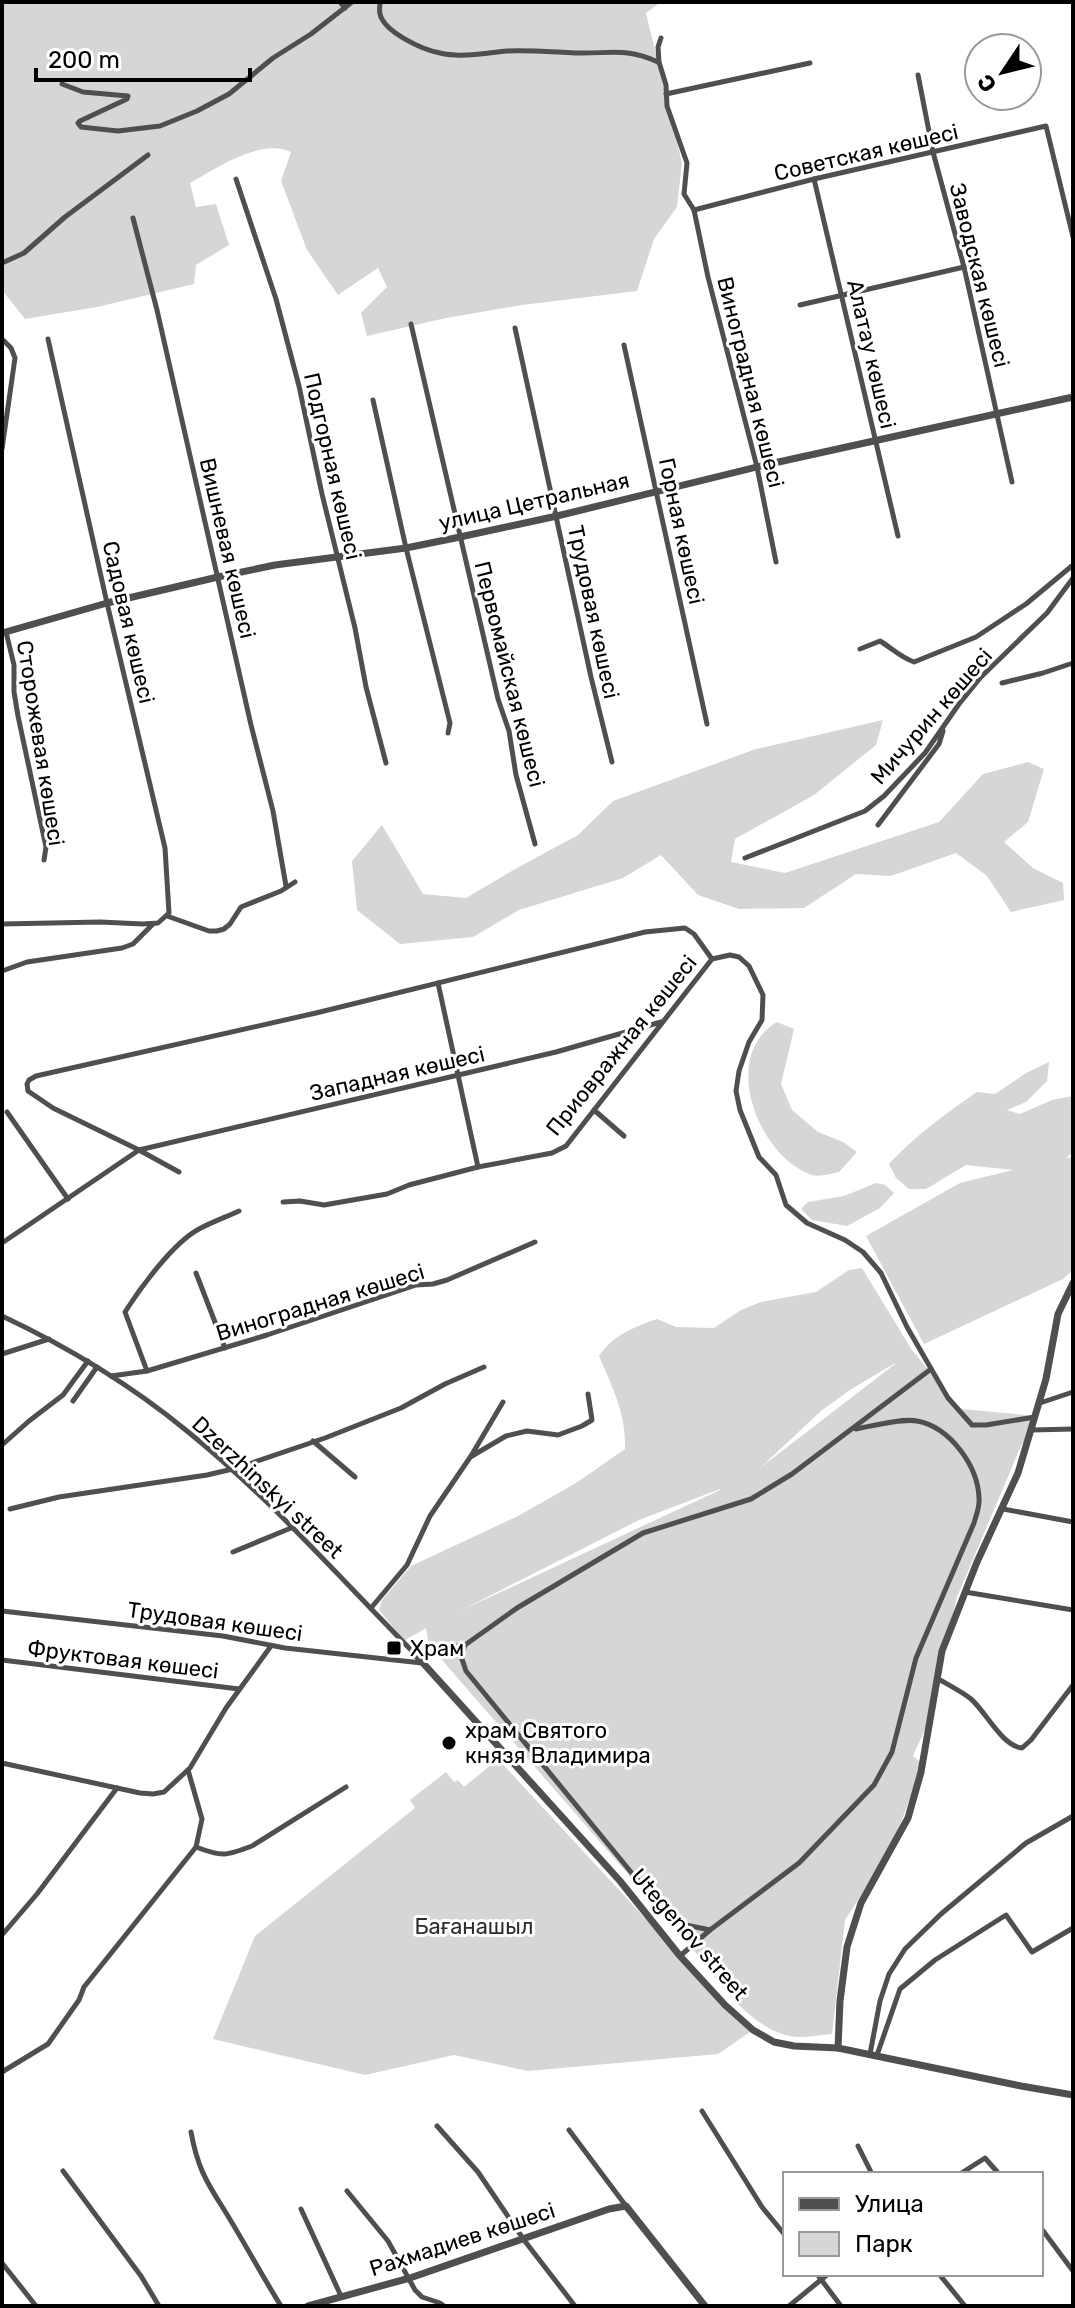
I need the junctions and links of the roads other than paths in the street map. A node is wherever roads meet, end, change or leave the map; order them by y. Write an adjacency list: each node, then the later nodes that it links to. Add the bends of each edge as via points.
1 (340, 2): 4 (street)
2 (352, 2): 4 (street)
3 (380, 2): 6 (street, via 385,24 440,54 620,50)
4 (345, 8): 9 (street, via 229,94 160,126 118,131 81,127 80,121 128,96 90,94)
5 (661, 38): 6 (street, Виноградная көшесі)
6 (659, 62): 10 (street, Виноградная көшесі)
7 (810, 63): 10 (street)
8 (918, 75): 11 (street, Заводская көшесі)
9 (62, 84)
10 (666, 94): 15 (street, Виноградная көшесі, via 687,163 684,194)
11 (933, 152): 14 (street, Советская көшесі); 17 (street, Советская көшесі, via 1046,126); 19 (street, Заводская көшесі)
12 (148, 155): 18 (street, via 24,253)
13 (236, 179): 39 (street, Подгорная көшесі, via 276,299)
14 (814, 179): 15 (street, Советская көшесі); 20 (street, Алатау көшесі)
15 (694, 210): 32 (street, Виноградная көшесі)
16 (133, 218): 42 (street, Вишневая көшесі)
17 (1073, 237)
18 (2, 263)
19 (964, 267): 20 (street); 29 (street, Заводская көшесі)
20 (842, 295): 21 (street); 30 (street, Алатау көшесі)
21 (800, 305)
22 (411, 324): 37 (street, Первомайская көшесі)
23 (515, 328): 35 (street, Трудовая көшесі)
24 (2, 339): 31 (street, via 15,358)
25 (48, 339): 44 (street, Садовая көшесі)
26 (624, 345): 34 (street, Горная көшесі)
27 (1073, 397): 29 (street, улица Цетральная)
28 (373, 400): 38 (street)
29 (997, 414): 30 (street, улица Цетральная); 33 (street, Заводская көшесі)
30 (876, 440): 32 (street, улица Цетральная); 36 (street, Алатау көшесі)
31 (2, 449)
32 (757, 467): 34 (street, улица Цетральная); 40 (street, Виноградная көшесі)
33 (1012, 482)
34 (657, 492): 35 (street, улица Цетральная); 49 (street, Горная көшесі)
35 (557, 516): 37 (street, улица Цетральная); 52 (street, Трудовая көшесі)
36 (898, 536)
37 (460, 537): 38 (street, улица Цетральная); 55 (street, Первомайская көшесі)
38 (406, 548): 39 (street, улица Цетральная); 51 (street, via 450,723)
39 (338, 558): 42 (street, улица Цетральная); 53 (street, Подгорная көшесі)
40 (776, 562)
41 (1073, 565): 46 (street, via 976,637 914,662 880,641)
42 (218, 577): 44 (street, улица Цетральная); 59 (street, Вишневая көшесі)
43 (1073, 578): 50 (street, Мичурин көшесі, via 1047,613 981,677)
44 (107, 603): 45 (street, улица Цетральная); 60 (street, Садовая көшесі, via 165,848)
45 (4, 632): 57 (street, Сторожевая көшесі, via 46,847)
46 (860, 649)
47 (1073, 663): 48 (street)
48 (1002, 683)
49 (707, 724)
50 (945, 727): 54 (street, via 939,744); 56 (street, Мичурин көшесі, via 865,811)
51 (448, 733)
52 (612, 762)
53 (386, 763)
54 (878, 825)
55 (535, 844)
56 (745, 858)
57 (44, 860)
58 (295, 882): 59 (street)
59 (286, 886): 60 (street, via 241,907 230,924 217,931)
60 (168, 915): 61 (street)
61 (154, 923): 62 (street); 64 (street, via 122,948 27,962)
62 (2, 924)
63 (712, 959): 65 (street, via 694,934 674,928); 66 (street, Приовражная көшесі); 88 (street, Приовражная көшесі, via 739,957 763,995 762,1020 749,1042 736,1091 759,1157 776,1175 786,1205 807,1223 863,1252 881,1273)
64 (2, 971)
65 (438, 983): 67 (street); 71 (street, via 29,1080 28,1091 53,1108)
66 (662, 1022): 67 (street, Западная көшесі); 68 (street, Приовражная көшесі)
67 (459, 1074): 71 (street, Западная көшесі); 72 (street)
68 (594, 1110): 70 (street); 72 (street, Приовражная көшесі, via 566,1146 552,1153)
69 (7, 1112): 74 (street)
70 (624, 1136)
71 (139, 1150): 73 (street); 74 (street)
72 (478, 1167): 75 (street, Приовражная көшесі, via 324,1205)
73 (179, 1172)
74 (68, 1199): 78 (street)
75 (283, 1202)
76 (239, 1211): 89 (street, via 197,1229 125,1312)
77 (535, 1242): 83 (street, Виноградная көшесі, via 447,1280 416,1285)
78 (2, 1243)
79 (196, 1273): 83 (street)
80 (1073, 1283): 95 (street, via 1058,1314)
81 (2, 1316): 82 (street, Dzerzhinskyi street)
82 (50, 1339): 84 (street); 85 (street, Dzerzhinskyi street)
83 (225, 1348): 89 (street, Виноградная көшесі)
84 (2, 1354)
85 (88, 1361): 86 (street, Dzerzhinskyi street); 101 (street, via 63,1395)
86 (97, 1367): 90 (street, Dzerzhinskyi street); 93 (street)
87 (484, 1367): 100 (street, via 413,1403)
88 (931, 1369): 96 (street, Приовражная көшесі, via 972,1425); 98 (street)
89 (147, 1371): 90 (street, Виноградная көшесі)
90 (110, 1377): 103 (street, Dzerzhinskyi street)
91 (1073, 1392): 95 (street)
92 (588, 1394): 102 (street, via 592,1420 582,1426 558,1435 527,1431 506,1436)
93 (73, 1401)
94 (503, 1402): 102 (street)
95 (1040, 1403): 96 (street)
96 (1036, 1416): 99 (street)
97 (1073, 1429): 99 (street)
98 (851, 1430): 114 (street, via 751,1499 643,1533); 130 (street, via 916,1421 939,1429 968,1463 980,1502 916,1658 892,1752 874,1785 799,1863)
99 (1032, 1430): 106 (street)
100 (313, 1441): 103 (street); 104 (street)
101 (2, 1445)
102 (471, 1456): 111 (street, via 430,1516 407,1565)
103 (230, 1468): 105 (street); 108 (street, Dzerzhinskyi street)
104 (355, 1477)
105 (10, 1509)
106 (1003, 1509): 107 (street); 110 (street)
107 (1073, 1522)
108 (291, 1528): 109 (street); 111 (street, Dzerzhinskyi street)
109 (233, 1552)
110 (965, 1592): 112 (street); 119 (street)
111 (371, 1608): 116 (street, Dzerzhinskyi street)
112 (1073, 1610)
113 (2, 1611): 115 (street, Трудовая көшесі)
114 (465, 1645): 116 (street); 130 (street, via 461,1656 466,1671 635,1877 672,1917)
115 (271, 1646): 118 (street, Трудовая көшесі); 121 (street)
116 (413, 1652): 118 (street, Utegenov street)
117 (2, 1660): 121 (street, Фруктовая көшесі)
118 (423, 1663): 132 (street, Utegenov street, via 620,1881)
119 (936, 1678): 120 (street, via 971,1699 1015,1748 1031,1740); 133 (street, via 908,1818 861,1903 847,1947)
120 (1073, 1685)
121 (239, 1689): 123 (street)
122 (4, 1764): 124 (street); 125 (street)
123 (188, 1770): 125 (street, via 164,1792); 128 (street, via 201,1808)
124 (2, 1771)
125 (117, 1787): 131 (street)
126 (346, 1787): 128 (street, via 252,1846 229,1855)
127 (1073, 1816): 134 (street, via 1026,1843 905,1949 880,2001)
128 (196, 1847): 135 (street, via 84,1987 48,2044)
129 (1073, 1928): 134 (street, via 1032,1952 1006,1915 900,1989)
130 (710, 1930): 132 (street)
131 (2, 1935)
132 (680, 1956): 133 (street, Utegenov street, via 753,2030 774,2042)
133 (838, 2048): 134 (street, Utegenov street)
134 (874, 2054): 136 (street, Utegenov street)
135 (2, 2072)
136 (1073, 2095)
137 (702, 2111): 150 (street)
138 (437, 2126): 151 (street, via 478,2172)
139 (569, 2130): 147 (street)
140 (191, 2132): 160 (street, via 210,2190)
141 (858, 2146): 143 (street)
142 (63, 2171): 159 (street)
143 (871, 2172)
144 (963, 2172): 145 (street, via 985,2158)
145 (997, 2172)
146 (347, 2191): 156 (street)
147 (626, 2206): 151 (street, Рахмадиев көшесі); 164 (street)
148 (301, 2209): 157 (street)
149 (1043, 2231): 153 (street)
150 (783, 2233)
151 (524, 2240): 156 (street, Рахмадиев көшесі); 163 (street)
152 (2, 2263): 158 (street)
153 (1073, 2271)
154 (941, 2276): 167 (street)
155 (819, 2277): 165 (street); 166 (street)
156 (410, 2278): 157 (street, Рахмадиев көшесі); 162 (street, via 422,2297)
157 (341, 2296): 161 (street, Рахмадиев көшесі)
158 (36, 2306)
159 (159, 2306)
160 (281, 2306)
161 (312, 2306)
162 (444, 2306)
163 (575, 2306)
164 (705, 2306)
165 (789, 2306)
166 (841, 2306)
167 (965, 2306)

